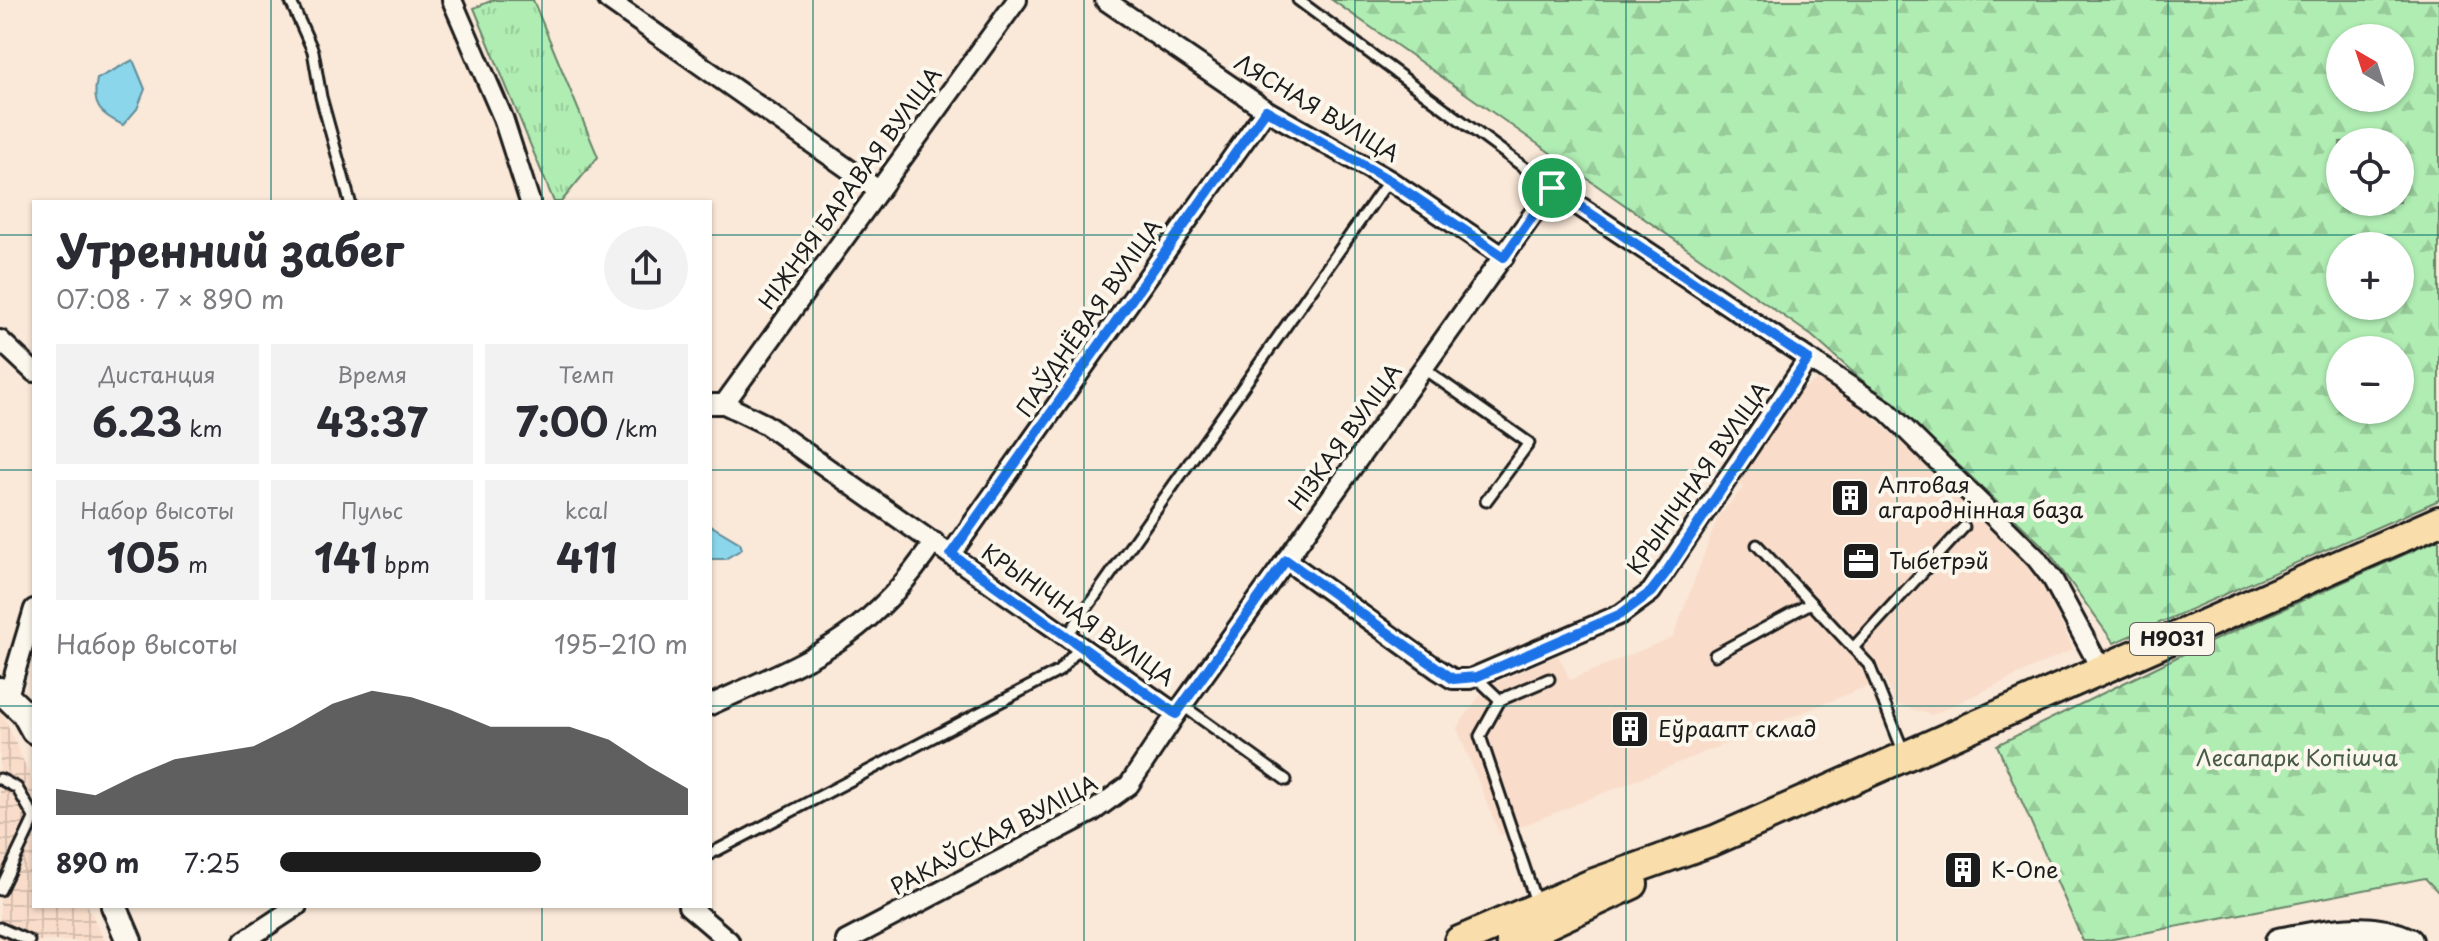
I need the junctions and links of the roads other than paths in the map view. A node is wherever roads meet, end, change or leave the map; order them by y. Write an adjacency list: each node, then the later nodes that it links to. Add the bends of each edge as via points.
1 (290, 0): 11 (lane, via 313,51)
2 (452, 0): 12 (street, via 503,118)
3 (608, 0): 10 (street)
4 (1017, 0): 10 (street, НІЖНЯЯ БАРАВАЯ ВУЛІЦА)
5 (1105, 0): 7 (street, ЛЯСНАЯ ВУЛІЦА)
6 (1298, 0): 9 (lane)
7 (1266, 110): 8 (street, ЛЯСНАЯ ВУЛІЦА); 24 (street, ПАЎДНЁВАЯ ВУЛІЦА)
8 (1389, 180): 13 (street, ЛЯСНАЯ ВУЛІЦА); 28 (lane)
9 (1552, 188): 13 (street, НІЗКАЯ ВУЛІЦА); 15 (street)
10 (877, 189): 18 (street, НІЖНЯЯ БАРАВАЯ ВУЛІЦА)
11 (349, 200)
12 (529, 200)
13 (1504, 257): 16 (street, НІЗКАЯ ВУЛІЦА)
14 (0, 340): 17 (street)
15 (1808, 359): 31 (street, via 1887,411 2021,540 2053,580); 32 (street, КРЫНІЧНАЯ ВУЛІЦА, via 1651,592 1621,614)
16 (1424, 369): 19 (lane, via 1529,443); 25 (street, НІЗКАЯ ВУЛІЦА)
17 (32, 370)
18 (717, 404): 22 (street, КРЫНІЧНАЯ ВУЛІЦА, via 765,424)
19 (1486, 501)
20 (2439, 521): 31 (main road, Н9031)
21 (1964, 527): 29 (lane)
22 (934, 542): 24 (street, КРЫНІЧНАЯ ВУЛІЦА); 36 (street, via 909,579 863,625 801,665)
23 (1757, 545): 26 (lane)
24 (951, 554): 28 (street, КРЫНІЧНАЯ ВУЛІЦА)
25 (1286, 560): 32 (street, via 1453,679); 37 (street, НІЗКАЯ ВУЛІЦА)
26 (1811, 603): 29 (lane); 30 (lane)
27 (32, 615): 34 (street)
28 (1074, 641): 37 (street, КРЫНІЧНАЯ ВУЛІЦА); 44 (lane, via 1059,671)
29 (1853, 648): 39 (lane, via 1869,665)
30 (1715, 655)
31 (2102, 671): 39 (main road, Н9031)
32 (1476, 677): 35 (lane)
33 (1549, 679): 35 (lane)
34 (4, 693): 38 (main road)
35 (1500, 700): 49 (lane, via 1480,736)
36 (712, 704)
37 (1179, 710): 41 (lane); 55 (street, РАКАЎСКАЯ ВУЛІЦА, via 1116,798)
38 (32, 728)
39 (1906, 757): 49 (main road, Н9031, via 1715,840)
40 (0, 779): 42 (lane, via 17,788)
41 (1286, 780)
42 (32, 814)
43 (32, 822): 45 (lane)
44 (712, 853)
45 (0, 890)
46 (115, 908): 52 (main road)
47 (294, 908): 53 (street)
48 (690, 908): 54 (street)
49 (1546, 925): 56 (main road, Н9031); 57 (main road, Н9031)
50 (0, 928): 51 (lane)
51 (29, 941)
52 (129, 941)
53 (244, 941)
54 (729, 941)
55 (846, 941)
56 (1459, 941)
57 (1511, 941)
58 (2278, 941): 59 (main road, via 2366,929)
59 (2410, 941)

